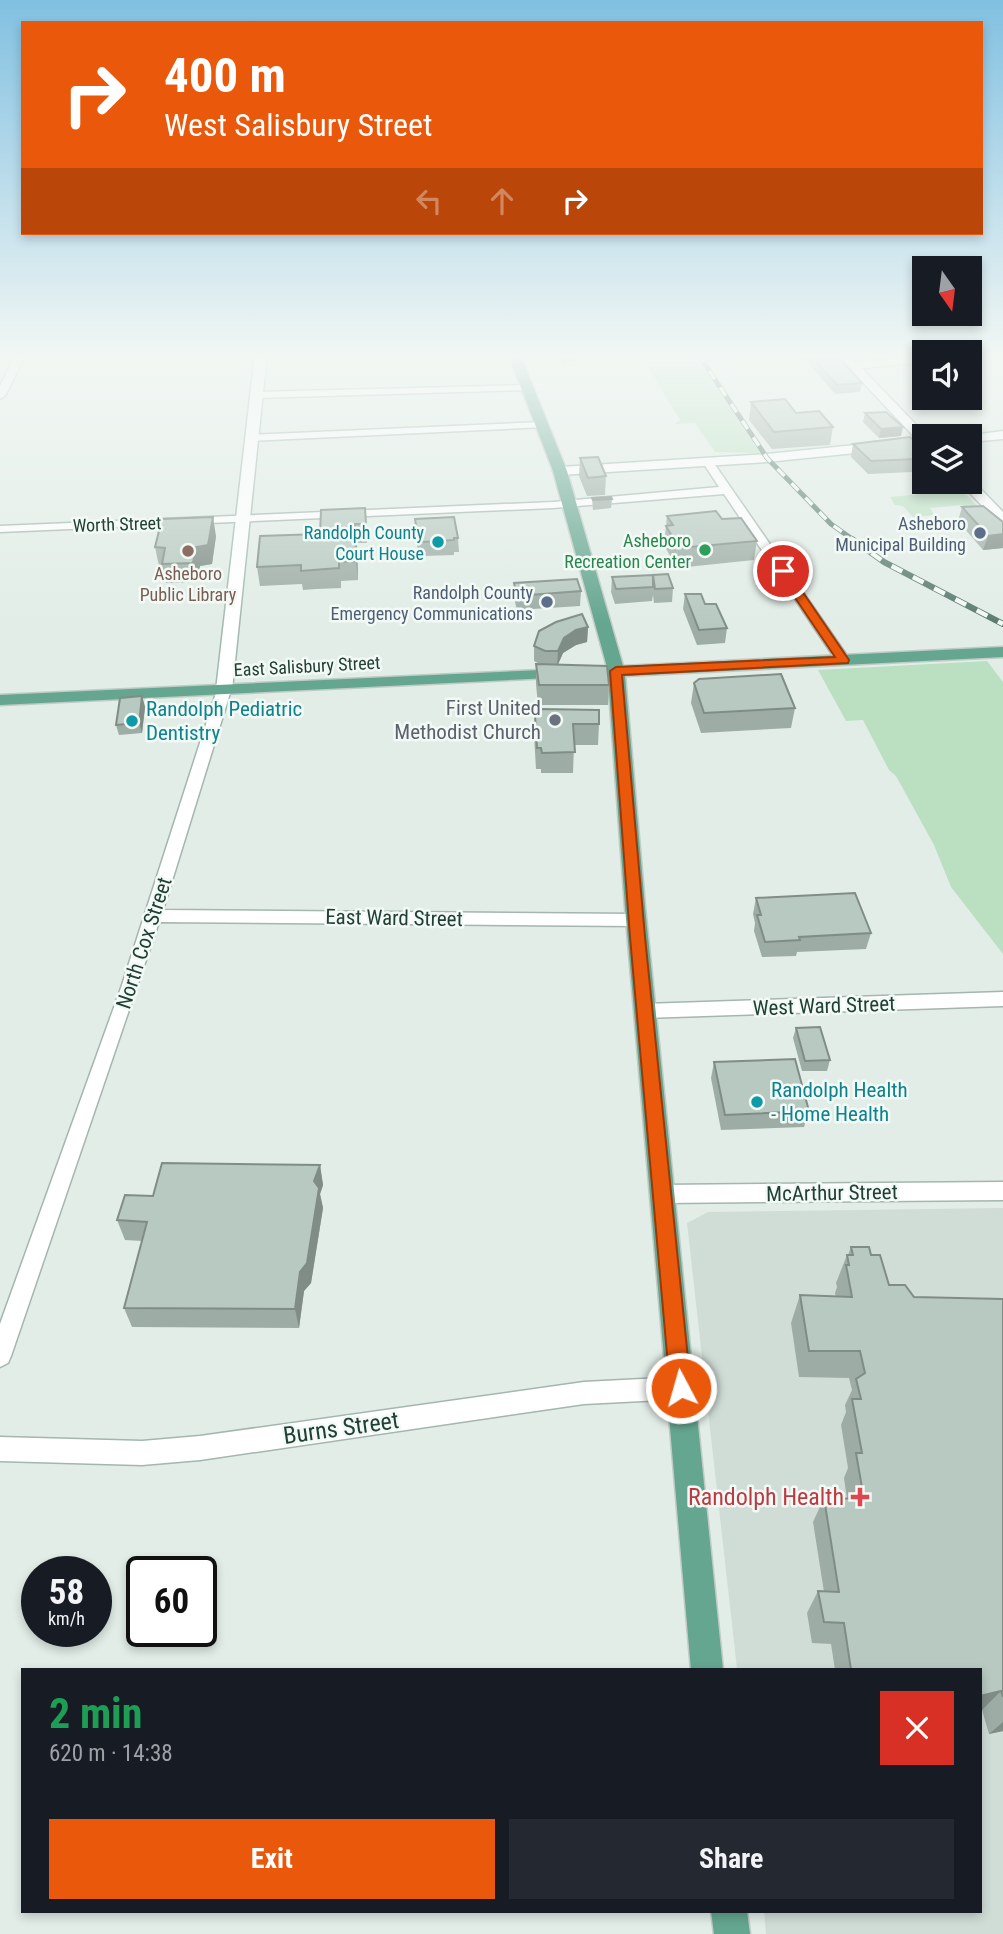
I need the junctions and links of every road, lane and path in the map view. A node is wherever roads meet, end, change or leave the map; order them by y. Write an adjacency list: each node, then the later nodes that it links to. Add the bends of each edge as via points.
1 (250, 444): 9 (main road, North Cox Street)
2 (549, 444): 5 (main road)
3 (894, 444): 4 (main road)
4 (707, 461): 5 (main road); 6 (street)
5 (560, 471): 8 (main road)
6 (728, 490): 8 (street, Worth Street); 13 (street)
7 (978, 494): 10 (main road)
8 (570, 502): 9 (street, Worth Street); 14 (main road)
9 (243, 519): 11 (street, Worth Street); 15 (main road, North Cox Street)
10 (1003, 520)
11 (0, 529)
12 (1003, 652): 13 (main road, East Salisbury Street)
13 (843, 660): 14 (main road, East Salisbury Street)
14 (616, 671): 15 (main road, East Salisbury Street); 18 (main road)
15 (224, 690): 16 (main road, East Salisbury Street); 17 (street, North Cox Street)
16 (0, 700)
17 (153, 916): 18 (street, East Ward Street); 23 (street, North Cox Street)
18 (636, 920): 20 (main road)
19 (1003, 999): 20 (street, West Ward Street)
20 (644, 1011): 22 (main road)
21 (1003, 1191): 22 (street, McArthur Street)
22 (661, 1194): 24 (main road)
23 (0, 1356)
24 (681, 1388): 25 (street, Burns Street, via 583,1393 200,1448 142,1453); 26 (main road)
25 (0, 1449)
26 (707, 1668)
27 (729, 1913): 28 (main road)
28 (732, 1934)

